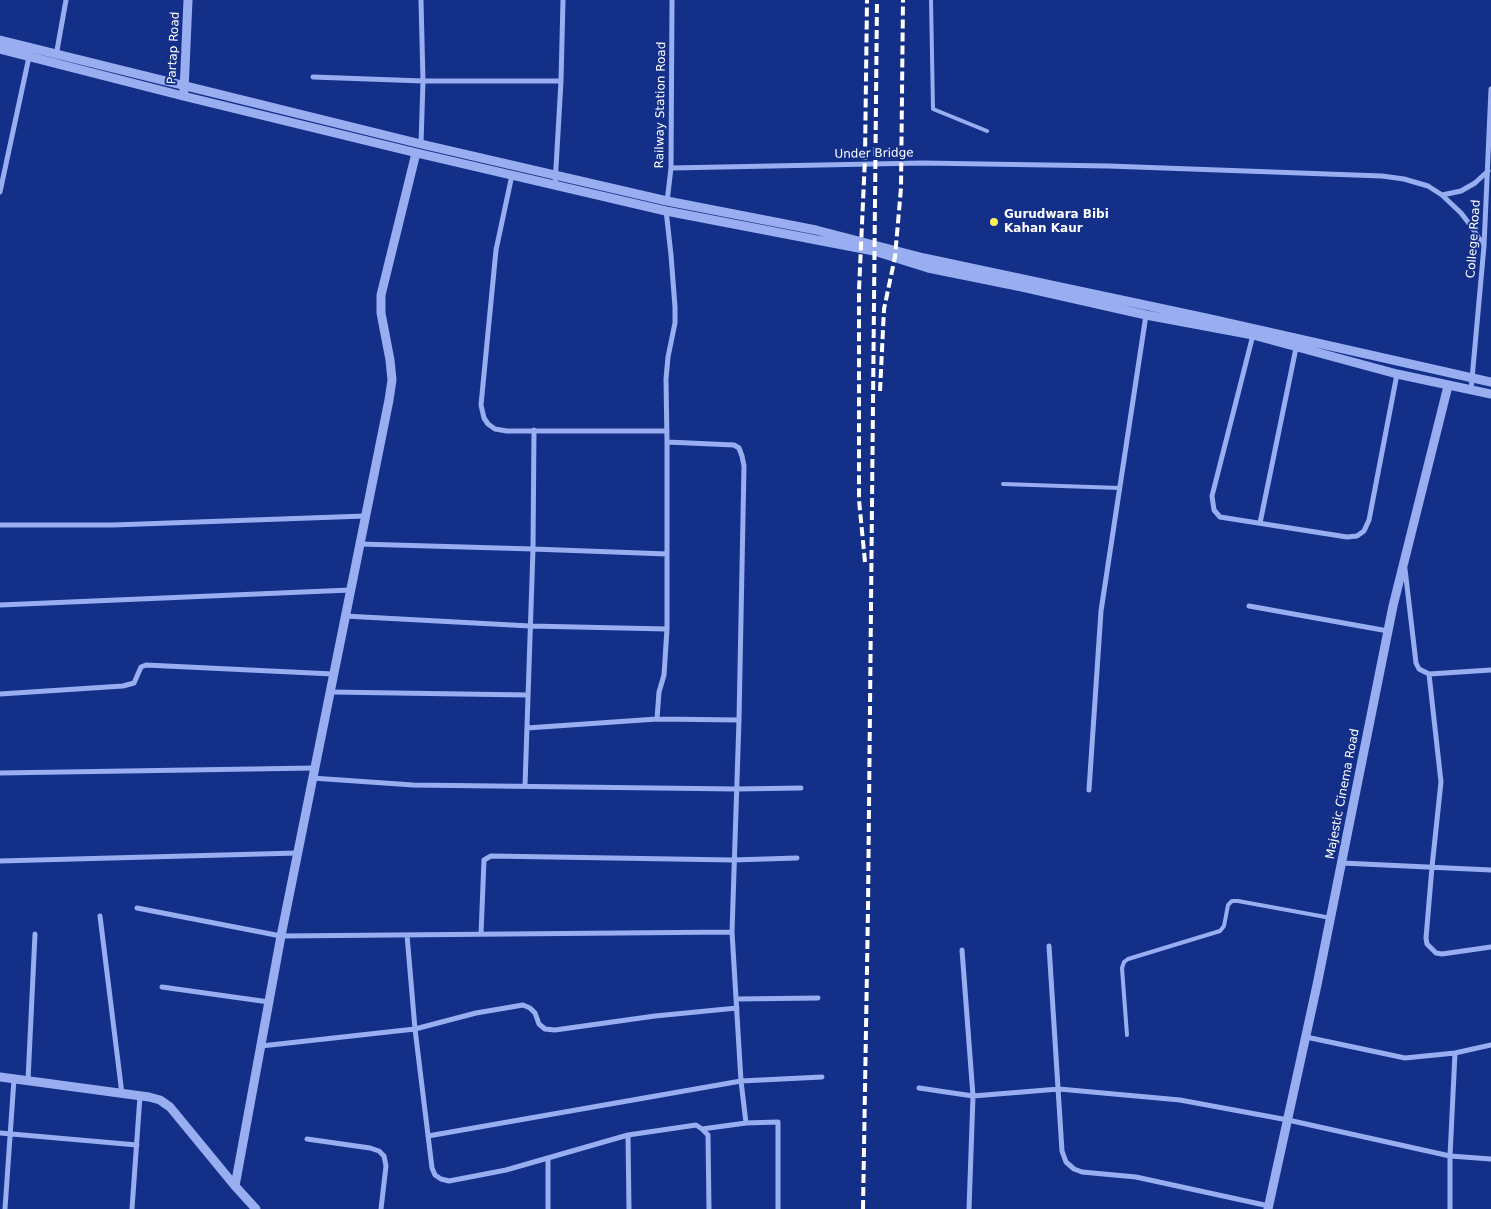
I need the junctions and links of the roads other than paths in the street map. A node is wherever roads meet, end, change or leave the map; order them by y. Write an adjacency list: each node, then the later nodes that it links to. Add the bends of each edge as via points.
1 (66, 0): 10 (street)
2 (188, 0): 14 (street, Partap Road)
3 (421, 0): 12 (street)
4 (563, 0): 13 (street)
5 (672, 0): 20 (street, Railway Station Road)
6 (931, 0): 17 (lane, via 933,109)
7 (0, 40): 10 (street)
8 (0, 49): 9 (street)
9 (29, 56): 10 (street); 25 (street)
10 (55, 59): 14 (street); 16 (street)
11 (313, 77): 12 (street)
12 (423, 81): 13 (street); 18 (street)
13 (561, 81): 23 (street)
14 (185, 85): 16 (street, Partap Road); 18 (street)
15 (1491, 89): 21 (street, College Road)
16 (183, 96): 19 (street)
17 (987, 131)
18 (421, 144): 19 (street); 23 (street)
19 (419, 153): 22 (street); 43 (street, via 381,295 392,380)
20 (671, 168): 26 (street, Under Bridge, via 922,163 1109,166 1382,176 1428,186); 27 (street, Railway Station Road)
21 (1488, 171): 26 (street, via 1461,191); 28 (street, College Road)
22 (512, 174): 24 (street); 38 (street, via 496,250 481,405 484,418 495,429)
23 (556, 175): 24 (street); 27 (street)
24 (555, 185): 27 (street)
25 (0, 192)
26 (1442, 195): 28 (street, Under Bridge, via 1461,213)
27 (667, 206): 29 (street, via 874,251 928,268); 33 (street, via 816,230 924,258); 39 (street, Railway Station Road, via 675,307 666,379)
28 (1484, 246): 33 (street, College Road)
29 (1146, 315): 30 (street); 42 (street)
30 (1253, 335): 31 (street); 44 (street, via 1212,504 1220,516)
31 (1296, 348): 32 (street); 44 (street)
32 (1397, 374): 35 (street); 44 (street, via 1364,531 1347,537)
33 (1472, 378): 34 (street); 36 (street, College Road)
34 (1491, 382)
35 (1448, 386): 36 (street); 49 (street, Majestic Cinema Road)
36 (1471, 390): 37 (street)
37 (1491, 394)
38 (534, 430): 39 (street); 47 (street)
39 (667, 431): 40 (street, Railway Station Road)
40 (667, 442): 48 (street, Railway Station Road); 64 (street, via 734,445 742,456)
41 (1003, 484): 42 (lane)
42 (1120, 488): 72 (street, via 1101,611)
43 (365, 516): 45 (street, via 113,525); 46 (street)
44 (1260, 523)
45 (0, 525)
46 (360, 544): 47 (street); 50 (street)
47 (533, 549): 48 (street); 54 (street)
48 (667, 554): 55 (street, Railway Station Road)
49 (1404, 564): 56 (street, Majestic Cinema Road); 59 (street, via 1416,663 1419,669)
50 (350, 590): 51 (street); 53 (street)
51 (0, 605)
52 (1249, 606): 56 (street)
53 (345, 616): 54 (street); 58 (street)
54 (530, 626): 55 (street); 62 (street)
55 (666, 629): 63 (street, Railway Station Road, via 664,675 658,692)
56 (1388, 631): 77 (street, Majestic Cinema Road)
57 (1491, 670): 59 (street)
58 (333, 674): 60 (street); 61 (street, via 146,665 141,667 134,683 123,686)
59 (1429, 674): 78 (street, via 1441,782)
60 (330, 692): 62 (street); 66 (street)
61 (0, 694)
62 (528, 695): 65 (street)
63 (657, 719): 64 (street); 65 (street)
64 (739, 720): 71 (street)
65 (527, 728): 69 (street)
66 (314, 768): 67 (street); 68 (street)
67 (0, 773)
68 (312, 778): 69 (street, via 413,785); 73 (street)
69 (525, 786): 71 (street)
70 (801, 788): 71 (street)
71 (736, 789): 75 (street)
72 (1089, 790)
73 (298, 853): 76 (street); 87 (street)
74 (797, 858): 75 (street)
75 (733, 860): 83 (street); 85 (street, via 487,857 483,864)
76 (0, 861)
77 (1342, 862): 78 (street); 82 (street, Majestic Cinema Road)
78 (1432, 867): 79 (street); 89 (street, via 1427,944 1442,954)
79 (1491, 870)
80 (137, 908): 87 (street)
81 (100, 916): 109 (street)
82 (1330, 918): 97 (lane, via 1232,901 1228,904 1224,926 1220,930 1128,959 1124,962 1122,975); 98 (street, Majestic Cinema Road)
83 (732, 932): 85 (street); 93 (street)
84 (35, 934): 105 (street)
85 (481, 934): 86 (street)
86 (408, 935): 87 (street); 96 (street)
87 (281, 936): 94 (street)
88 (1049, 946): 108 (street)
89 (1491, 947)
90 (962, 950): 111 (street)
91 (162, 986): 94 (street)
92 (818, 998): 93 (street)
93 (736, 999): 95 (street)
94 (269, 1002): 99 (street)
95 (737, 1008): 96 (street, via 555,1030 539,1024 535,1013 523,1005); 106 (street)
96 (415, 1029): 99 (street); 118 (street)
97 (1127, 1035)
98 (1306, 1037): 101 (street, via 1405,1058); 112 (street, Majestic Cinema Road)
99 (261, 1046): 124 (street)
100 (1491, 1046): 101 (street)
101 (1455, 1053): 121 (street)
102 (0, 1077): 104 (street)
103 (822, 1077): 106 (street)
104 (14, 1078): 105 (street); 116 (street)
105 (28, 1080): 109 (street)
106 (741, 1081): 113 (street); 118 (street)
107 (919, 1088): 111 (street)
108 (1058, 1089): 111 (street); 112 (street, via 1180,1100); 125 (street, via 1062,1151 1066,1162 1074,1169 1136,1177)
109 (122, 1094): 110 (street)
110 (140, 1096): 120 (street); 124 (street, via 160,1100 170,1107)
111 (973, 1096): 134 (street)
112 (1288, 1120): 121 (street); 125 (street, Majestic Cinema Road)
113 (746, 1123): 114 (street); 133 (street, via 778,1122)
114 (702, 1129): 117 (street, via 696,1125); 132 (street, via 708,1135)
115 (0, 1133): 116 (street)
116 (10, 1134): 120 (street); 126 (street)
117 (628, 1135): 122 (street); 131 (street)
118 (428, 1136): 122 (street, via 435,1175 449,1181)
119 (307, 1139): 129 (street, via 379,1151 386,1166)
120 (137, 1145): 127 (street)
121 (1450, 1156): 123 (street); 135 (street)
122 (548, 1159): 130 (street)
123 (1491, 1159)
124 (234, 1186): 128 (street)
125 (1268, 1208)
126 (5, 1209)
127 (132, 1209)
128 (256, 1209)
129 (381, 1209)
130 (548, 1209)
131 (629, 1209)
132 (709, 1209)
133 (778, 1209)
134 (968, 1209)
135 (1450, 1209)

